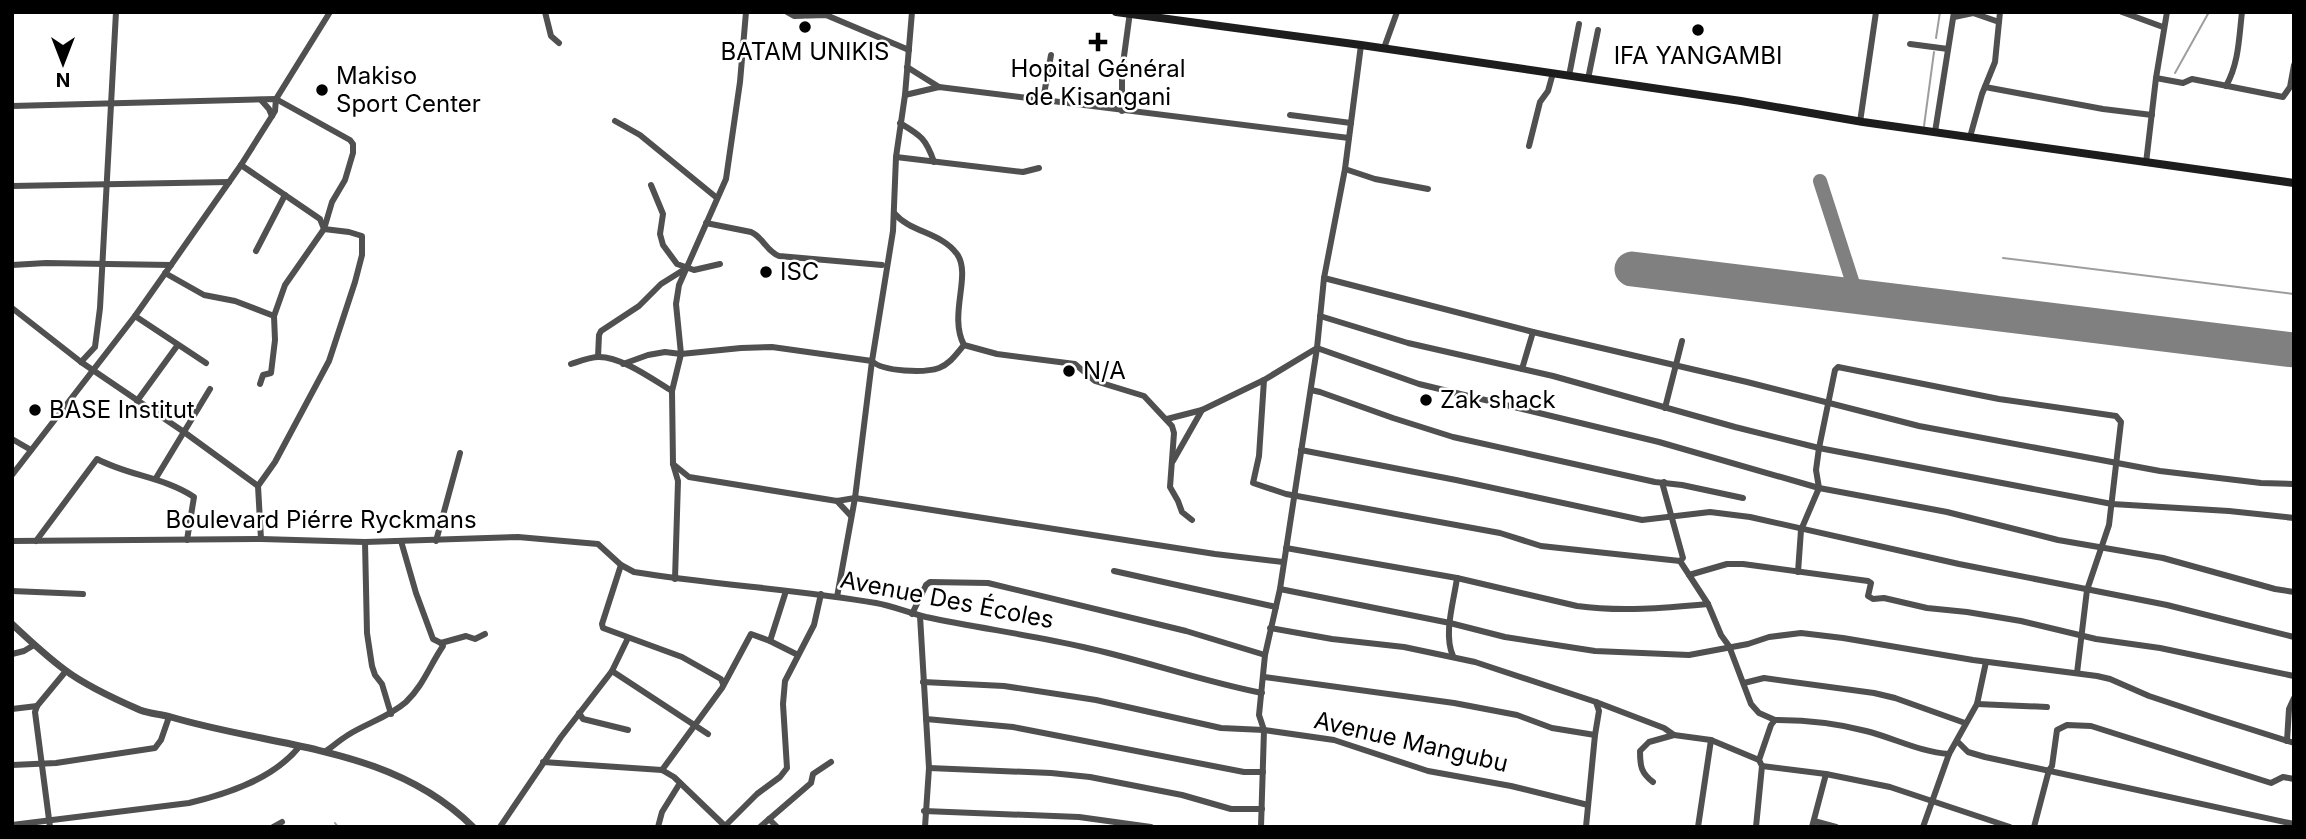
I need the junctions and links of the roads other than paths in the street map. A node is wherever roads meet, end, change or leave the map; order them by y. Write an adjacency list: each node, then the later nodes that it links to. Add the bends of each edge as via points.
1 (116, 12): 43 (street)
2 (330, 12): 40 (street)
3 (545, 12): 23 (street, via 551,36)
4 (746, 12): 72 (street, via 731,150)
5 (787, 12): 15 (street, via 794,16)
6 (912, 12): 27 (street)
7 (1116, 12): 16 (main road)
8 (1193, 12): 19 (street)
9 (1397, 12): 26 (street)
10 (1876, 12): 50 (street)
11 (2000, 12): 18 (street)
12 (2122, 12): 21 (street)
13 (2166, 12): 21 (street)
14 (2242, 12): 36 (street, via 2239,45)
15 (816, 13): 27 (street)
16 (1130, 13): 19 (main road); 45 (street)
17 (1954, 15): 18 (street, via 1973,13); 28 (street)
18 (1999, 22): 38 (street, via 1995,62)
19 (1194, 23): 25 (main road)
20 (1579, 24): 33 (street)
21 (2163, 27): 34 (street)
22 (1598, 30): 35 (street)
23 (559, 43)
24 (1910, 44): 28 (street)
25 (1361, 45): 26 (main road); 52 (street)
26 (1384, 48): 32 (main road)
27 (909, 50): 31 (street)
28 (1948, 50): 53 (street)
29 (1051, 55): 42 (street)
30 (2294, 65): 36 (street, via 2283,97)
31 (907, 68): 37 (street); 39 (street)
32 (1553, 73): 33 (main road); 56 (street)
33 (1569, 76): 35 (main road)
34 (2156, 78): 36 (street); 47 (street)
35 (1588, 79): 50 (main road)
36 (2226, 86)
37 (939, 87): 39 (street); 42 (street)
38 (1984, 87): 47 (street); 54 (street)
39 (905, 95): 51 (street)
40 (276, 99): 41 (street); 48 (street); 75 (street, via 340,132 353,144 345,180)
41 (261, 100): 43 (street); 48 (street)
42 (1043, 100): 45 (street)
43 (111, 103): 44 (street); 66 (street)
44 (12, 106)
45 (1122, 111): 55 (street)
46 (1290, 115): 52 (street)
47 (2152, 115): 59 (street)
48 (272, 116): 60 (street)
49 (615, 121): 72 (street, via 640,135)
50 (1860, 122): 53 (main road)
51 (900, 123): 57 (street); 58 (street, via 923,137)
52 (1351, 123): 55 (street)
53 (1935, 132): 54 (main road)
54 (1970, 137): 59 (main road)
55 (1349, 138): 62 (street)
56 (1529, 145)
57 (896, 157): 58 (street); 73 (street)
58 (934, 162): 61 (street, via 1023,172)
59 (2146, 163): 65 (main road)
60 (241, 165): 63 (street); 70 (street)
61 (1040, 168)
62 (1345, 169): 69 (street); 87 (street)
63 (229, 182): 64 (street); 71 (street)
64 (209, 183): 66 (street); 71 (street)
65 (2294, 183)
66 (107, 185): 68 (street); 78 (street)
67 (651, 185): 84 (street, via 663,214 663,245 677,264)
68 (12, 186)
69 (1428, 189)
70 (285, 195): 75 (street, via 320,219); 76 (street)
71 (218, 197): 82 (street)
72 (717, 198): 74 (street)
73 (894, 213): 77 (street); 96 (street, via 939,238 958,255 962,268 957,326)
74 (706, 223): 83 (street, via 758,235 771,253 779,256); 84 (street)
75 (324, 229): 91 (street, via 285,285); 133 (street, via 362,236 362,255 329,361)
76 (256, 251)
77 (889, 255): 83 (street); 86 (street)
78 (103, 264): 79 (street); 81 (street); 101 (street, via 95,347)
79 (153, 264): 82 (street); 88 (street)
80 (720, 264): 84 (street)
81 (12, 265)
82 (171, 265): 85 (street)
83 (882, 265): 86 (street)
84 (687, 268): 98 (street, via 676,304); 99 (street, via 601,331)
85 (165, 273): 88 (street); 91 (street, via 204,295)
86 (886, 274): 100 (street)
87 (1324, 278): 92 (street); 93 (street)
88 (159, 282): 90 (street)
89 (12, 308): 101 (street)
90 (135, 316): 95 (street); 106 (street)
91 (274, 316): 109 (street, via 271,373 263,375)
92 (1320, 316): 97 (street); 107 (street)
93 (1533, 332): 105 (street); 107 (street)
94 (1682, 341): 105 (street)
95 (177, 345): 102 (street); 113 (street)
96 (964, 345): 100 (street, via 938,368 909,371 877,366); 117 (street, via 1075,364 1095,380 1144,396)
97 (1317, 348): 108 (street); 111 (street); 134 (street, via 1419,384 1658,442)
98 (681, 354): 100 (street, via 772,347); 104 (street, via 665,352); 112 (street)
99 (598, 357): 103 (street); 104 (street)
100 (872, 361): 136 (street)
101 (81, 362): 106 (street)
102 (206, 363)
103 (571, 363)
104 (623, 364): 112 (street)
105 (1675, 366): 114 (street); 115 (street)
106 (93, 369): 113 (street); 121 (street)
107 (1522, 369): 115 (street)
108 (1264, 380): 116 (street); 135 (street, via 1253,483)
109 (260, 384)
110 (210, 389): 118 (street)
111 (1311, 390): 122 (street); 131 (street, via 1453,437)
112 (671, 391): 126 (street)
113 (137, 401): 118 (street)
114 (1828, 403): 120 (street); 124 (street, via 1931,428); 124 (street, via 1835,370 1840,366 1999,399 2116,416 2121,422)
115 (1665, 408): 120 (street)
116 (1202, 410): 117 (street); 125 (street)
117 (1167, 419): 125 (street, via 1174,433)
118 (184, 432): 129 (street); 133 (street)
119 (12, 439): 121 (street)
120 (1819, 448): 134 (street); 139 (street)
121 (31, 450): 127 (street)
122 (1301, 450): 135 (street); 141 (street, via 1642,520)
123 (460, 453): 150 (street)
124 (2116, 462): 132 (street, via 2160,471); 139 (street)
125 (1172, 463): 143 (street, via 1170,487 1182,512)
126 (673, 464): 128 (street); 130 (street)
127 (12, 475)
128 (689, 477): 130 (street); 138 (street)
129 (156, 478): 146 (street, via 194,497); 148 (street, via 147,479 97,459)
130 (678, 481): 161 (street)
131 (1664, 482): 137 (street); 141 (street)
132 (2294, 484)
133 (258, 486): 145 (street)
134 (1819, 488): 144 (street); 152 (street)
135 (1294, 495): 153 (street); 154 (street, via 1500,533 1541,545)
136 (855, 498): 138 (street); 140 (street); 155 (street)
137 (1743, 498)
138 (837, 501): 140 (street)
139 (2112, 504): 142 (street); 152 (street)
140 (851, 516): 169 (street)
141 (1670, 517): 144 (street, via 1710,512); 154 (street, via 1683,558)
142 (2294, 517)
143 (1192, 520)
144 (1801, 530): 158 (street); 163 (street)
145 (261, 539): 146 (street, Boulevard Piérre Ryckmans); 151 (street, Boulevard Piérre Ryckmans)
146 (187, 540): 148 (street, Boulevard Piérre Ryckmans)
147 (12, 541): 148 (street, Boulevard Piérre Ryckmans)
148 (36, 541)
149 (401, 541): 150 (street, Boulevard Piérre Ryckmans); 151 (street, Boulevard Piérre Ryckmans); 181 (street, via 429,630)
150 (436, 541): 156 (street, Boulevard Piérre Ryckmans, via 518,537 592,543)
151 (365, 542): 205 (street, via 367,634 372,666)
152 (2103, 547): 163 (street); 166 (street)
153 (1286, 548): 155 (street); 160 (street)
154 (1680, 561): 159 (street)
155 (1283, 562): 162 (street)
156 (621, 565): 161 (street, Avenue Des Écoles, via 634,572); 179 (street, via 602,626)
157 (1114, 571): 171 (street)
158 (1798, 572): 159 (street, via 1727,564); 177 (street, via 1868,581 1868,596 1873,599 2021,621)
159 (1689, 575): 170 (street)
160 (1457, 578): 170 (street, via 1594,608); 173 (street)
161 (675, 579): 165 (street, Avenue Des Écoles)
162 (1280, 589): 171 (street); 173 (street)
163 (2087, 590): 177 (street); 178 (street)
164 (12, 591): 167 (street)
165 (786, 591): 168 (street, Avenue Des Écoles); 180 (street)
166 (2294, 592)
167 (83, 594)
168 (821, 594): 169 (street, Avenue Des Écoles); 185 (street, via 814,625)
169 (837, 597): 172 (street, Avenue Des Écoles)
170 (1708, 604): 183 (street)
171 (1276, 607): 175 (street)
172 (916, 615): 186 (street, via 930,582 988,583); 194 (street); 197 (street, Avenue Des Écoles, via 1082,646)
173 (1450, 623): 183 (street, via 1595,651 1689,655); 187 (street)
174 (12, 624): 182 (street)
175 (1270, 628): 186 (street); 187 (street)
176 (485, 634): 181 (street)
177 (2080, 635): 191 (street); 192 (street)
178 (2294, 636)
179 (628, 638): 190 (street); 196 (street, via 682,657 721,679)
180 (770, 641): 185 (street); 196 (street, via 750,636)
181 (441, 643): 205 (street, via 419,688)
182 (34, 645): 184 (street); 189 (street)
183 (1729, 646): 188 (street, via 1801,633); 195 (street)
184 (12, 654)
185 (798, 655): 245 (street, via 783,691 787,768)
186 (1265, 655): 193 (street)
187 (1452, 656): 199 (street)
188 (1986, 662): 191 (street); 200 (street)
189 (66, 671): 201 (street); 206 (street, via 142,711)
190 (612, 671): 204 (street); 210 (street)
191 (2077, 673): 218 (street, via 2110,679)
192 (2294, 676)
193 (1264, 677): 197 (street); 214 (street, via 1454,703)
194 (923, 682): 207 (street); 212 (street, Avenue Mangubu, via 1004,686 1096,700 1221,728)
195 (1744, 683): 208 (street, via 1751,704); 209 (street, via 1764,678 1874,693)
196 (723, 685): 210 (street)
197 (1262, 693): 212 (street, via 1259,715)
198 (2294, 698): 218 (street, via 2289,709)
199 (1596, 702): 214 (street); 215 (street)
200 (1977, 704): 202 (street); 209 (street)
201 (37, 706): 203 (street); 222 (street)
202 (2047, 707)
203 (12, 709)
204 (579, 713): 211 (street, via 583,719); 223 (street)
205 (391, 714): 220 (street)
206 (169, 716): 219 (street); 222 (street, via 155,748)
207 (926, 719): 227 (street); 230 (street, via 1013,727)
208 (1774, 720): 221 (street, via 1866,731 1932,753); 225 (street)
209 (1965, 723): 217 (street)
210 (696, 725): 213 (street); 228 (street)
211 (628, 730)
212 (1264, 730): 230 (street); 236 (street, Avenue Mangubu, via 1334,740 1428,771)
213 (708, 734)
214 (1595, 735): 236 (street)
215 (1674, 735): 216 (street); 233 (street, via 1649,742 1640,751 1643,774)
216 (1711, 740): 225 (street); 256 (street)
217 (1958, 741): 221 (street); 229 (street, via 1968,752)
218 (2291, 742)
219 (299, 747): 220 (street); 241 (street, via 283,764 217,797)
220 (326, 751): 247 (street, via 375,765 422,786)
221 (1949, 754): 235 (street)
222 (40, 762): 226 (street); 241 (street)
223 (543, 762): 228 (street); 248 (street)
224 (831, 762): 239 (street)
225 (1760, 763): 231 (street); 257 (street)
226 (12, 765)
227 (929, 768): 237 (street, via 1090,777 1230,809); 238 (street)
228 (662, 770): 234 (street)
229 (2049, 770): 232 (street, via 2057,730 2067,725 2091,726 2271,783 2283,777); 243 (street); 261 (street)
230 (1263, 772): 237 (street)
231 (1826, 774): 235 (street); 242 (street)
232 (2294, 779)
233 (1653, 782)
234 (680, 783): 245 (street); 249 (street)
235 (1933, 799): 259 (street); 260 (street)
236 (1588, 805): 255 (street)
237 (1262, 809): 254 (street)
238 (924, 811): 252 (street); 253 (street, via 1079,817)
239 (768, 819): 250 (street); 251 (street)
240 (282, 822): 246 (street)
241 (49, 823): 244 (street)
242 (1813, 824): 258 (street)
243 (2294, 824)
244 (12, 825)
245 (726, 826)
246 (273, 827)
247 (473, 827)
248 (500, 827)
249 (658, 827)
250 (760, 827)
251 (777, 827)
252 (925, 827)
253 (1152, 827)
254 (1261, 827)
255 (1586, 827)
256 (1698, 827)
257 (1755, 827)
258 (1836, 827)
259 (1923, 827)
260 (2010, 827)
261 (2034, 827)

